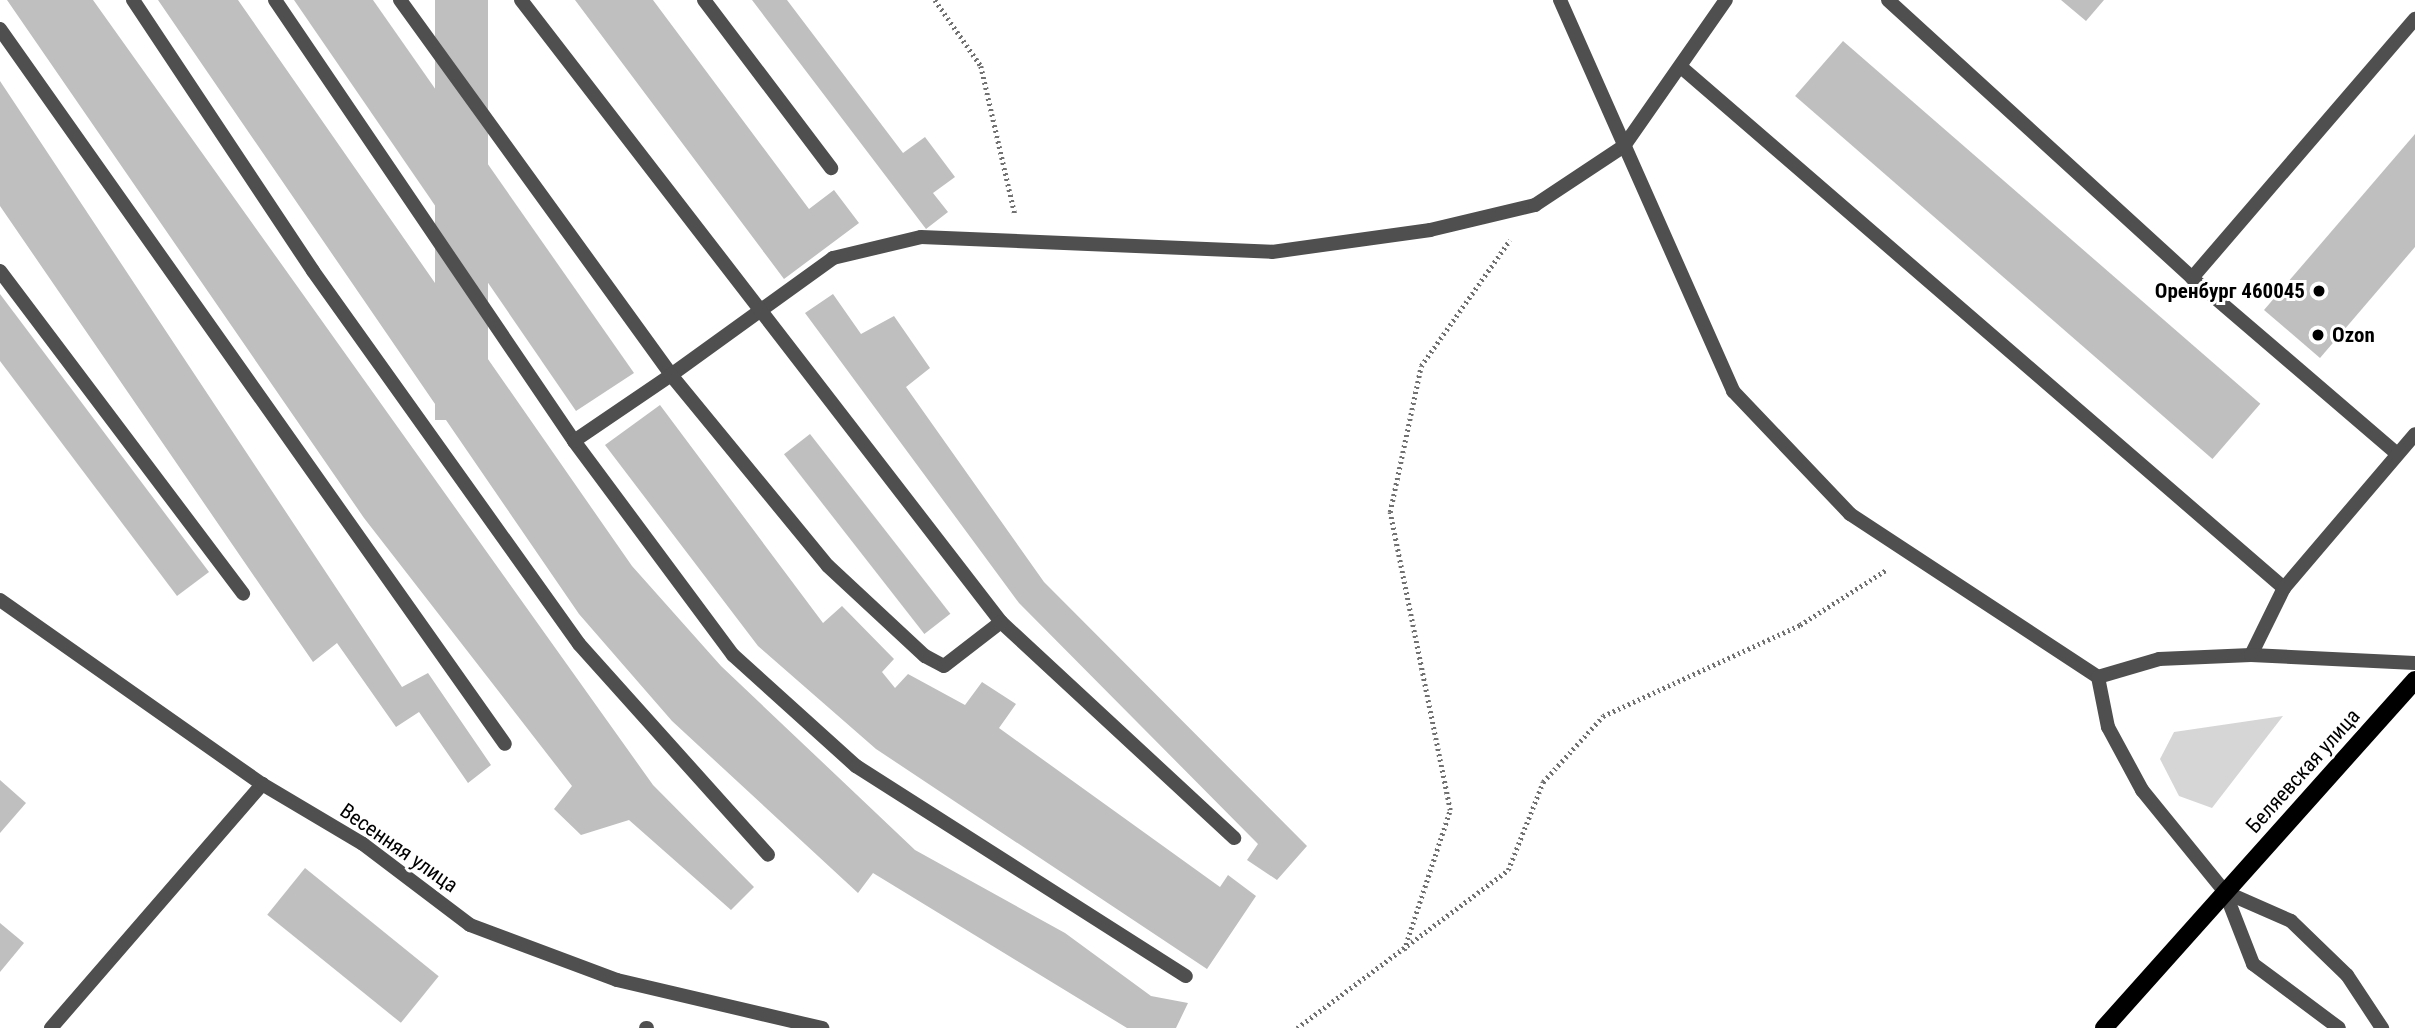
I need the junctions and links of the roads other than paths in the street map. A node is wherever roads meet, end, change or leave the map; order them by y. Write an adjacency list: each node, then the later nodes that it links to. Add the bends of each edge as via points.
1 (133, 0): 32 (street, via 313,271 579,645)
2 (275, 0): 19 (street)
3 (400, 0): 17 (street)
4 (521, 0): 16 (street)
5 (704, 0): 13 (street)
6 (1560, 0): 12 (street)
7 (1726, 0): 11 (street)
8 (1888, 0): 15 (street)
9 (2415, 19): 15 (street)
10 (0, 29): 29 (street)
11 (1681, 67): 12 (street); 21 (street)
12 (1624, 146): 16 (street, via 1535,205 1430,230 1272,252 921,237 833,258); 27 (street, via 1733,391 1850,514)
13 (831, 168)
14 (0, 271): 22 (street)
15 (2192, 278): 20 (street)
16 (758, 312): 17 (street); 24 (street)
17 (671, 375): 19 (street); 24 (street, via 828,566 925,656 944,666)
18 (2415, 434): 20 (street)
19 (573, 440): 34 (street, via 733,655 856,766)
20 (2397, 454): 21 (street)
21 (2284, 588): 25 (street)
22 (243, 594)
23 (0, 600): 30 (street, Весенняя улица)
24 (1001, 622): 31 (street)
25 (2251, 655): 26 (street); 27 (street, via 2159,659)
26 (2415, 663)
27 (2098, 677): 33 (street, via 2108,727 2142,790)
28 (2415, 680): 33 (main road, Беляевская улица)
29 (505, 744)
30 (262, 783): 35 (street); 36 (street, Весенняя улица, via 363,844 470,925 617,980)
31 (1234, 838)
32 (768, 855)
33 (2225, 892): 37 (main road, Беляевская улица); 38 (street, via 2253,964); 39 (street, via 2291,921 2347,975)
34 (1186, 976)
35 (51, 1028)
36 (822, 1028)
37 (2104, 1028)
38 (2339, 1028)
39 (2382, 1028)

